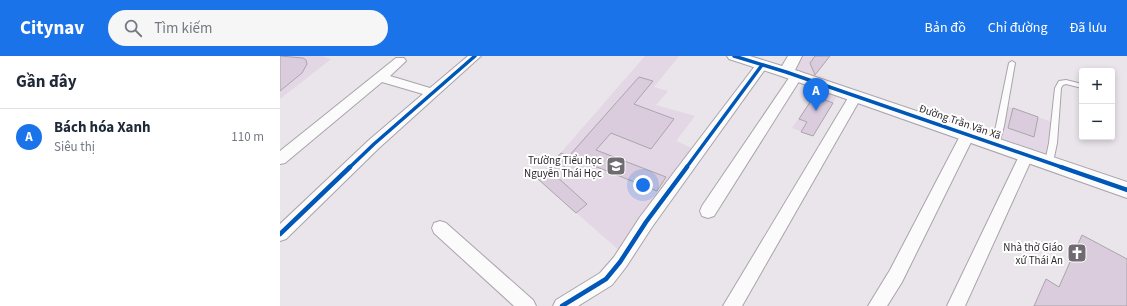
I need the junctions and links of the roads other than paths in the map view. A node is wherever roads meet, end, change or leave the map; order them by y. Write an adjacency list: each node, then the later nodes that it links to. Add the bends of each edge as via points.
1 (475, 56): 10 (street)
2 (734, 56): 6 (street, Đường Trần Văn Xã)
3 (796, 56): 7 (street)
4 (400, 61): 8 (street)
5 (1012, 63): 13 (lane)
6 (762, 65): 7 (street, Đường Trần Văn Xã); 22 (street, via 606,279)
7 (791, 73): 11 (street, Đường Trần Văn Xã); 18 (street)
8 (380, 77): 10 (street); 15 (street)
9 (1079, 85): 16 (lane, via 1066,82 1060,83 1058,88)
10 (433, 93): 20 (street, via 374,144)
11 (856, 96): 12 (street, Đường Trần Văn Xã); 23 (street)
12 (968, 134): 13 (street, Đường Trần Văn Xã); 24 (street, via 896,276)
13 (995, 144): 14 (street, Đường Trần Văn Xã)
14 (1027, 154): 16 (street, Đường Trần Văn Xã); 25 (street)
15 (280, 159)
16 (1049, 162): 17 (street, Đường Trần Văn Xã)
17 (1127, 190)
18 (708, 211)
19 (440, 228): 21 (street)
20 (280, 234)
21 (527, 306)
22 (562, 306)
23 (732, 306)
24 (877, 306)
25 (956, 306)

